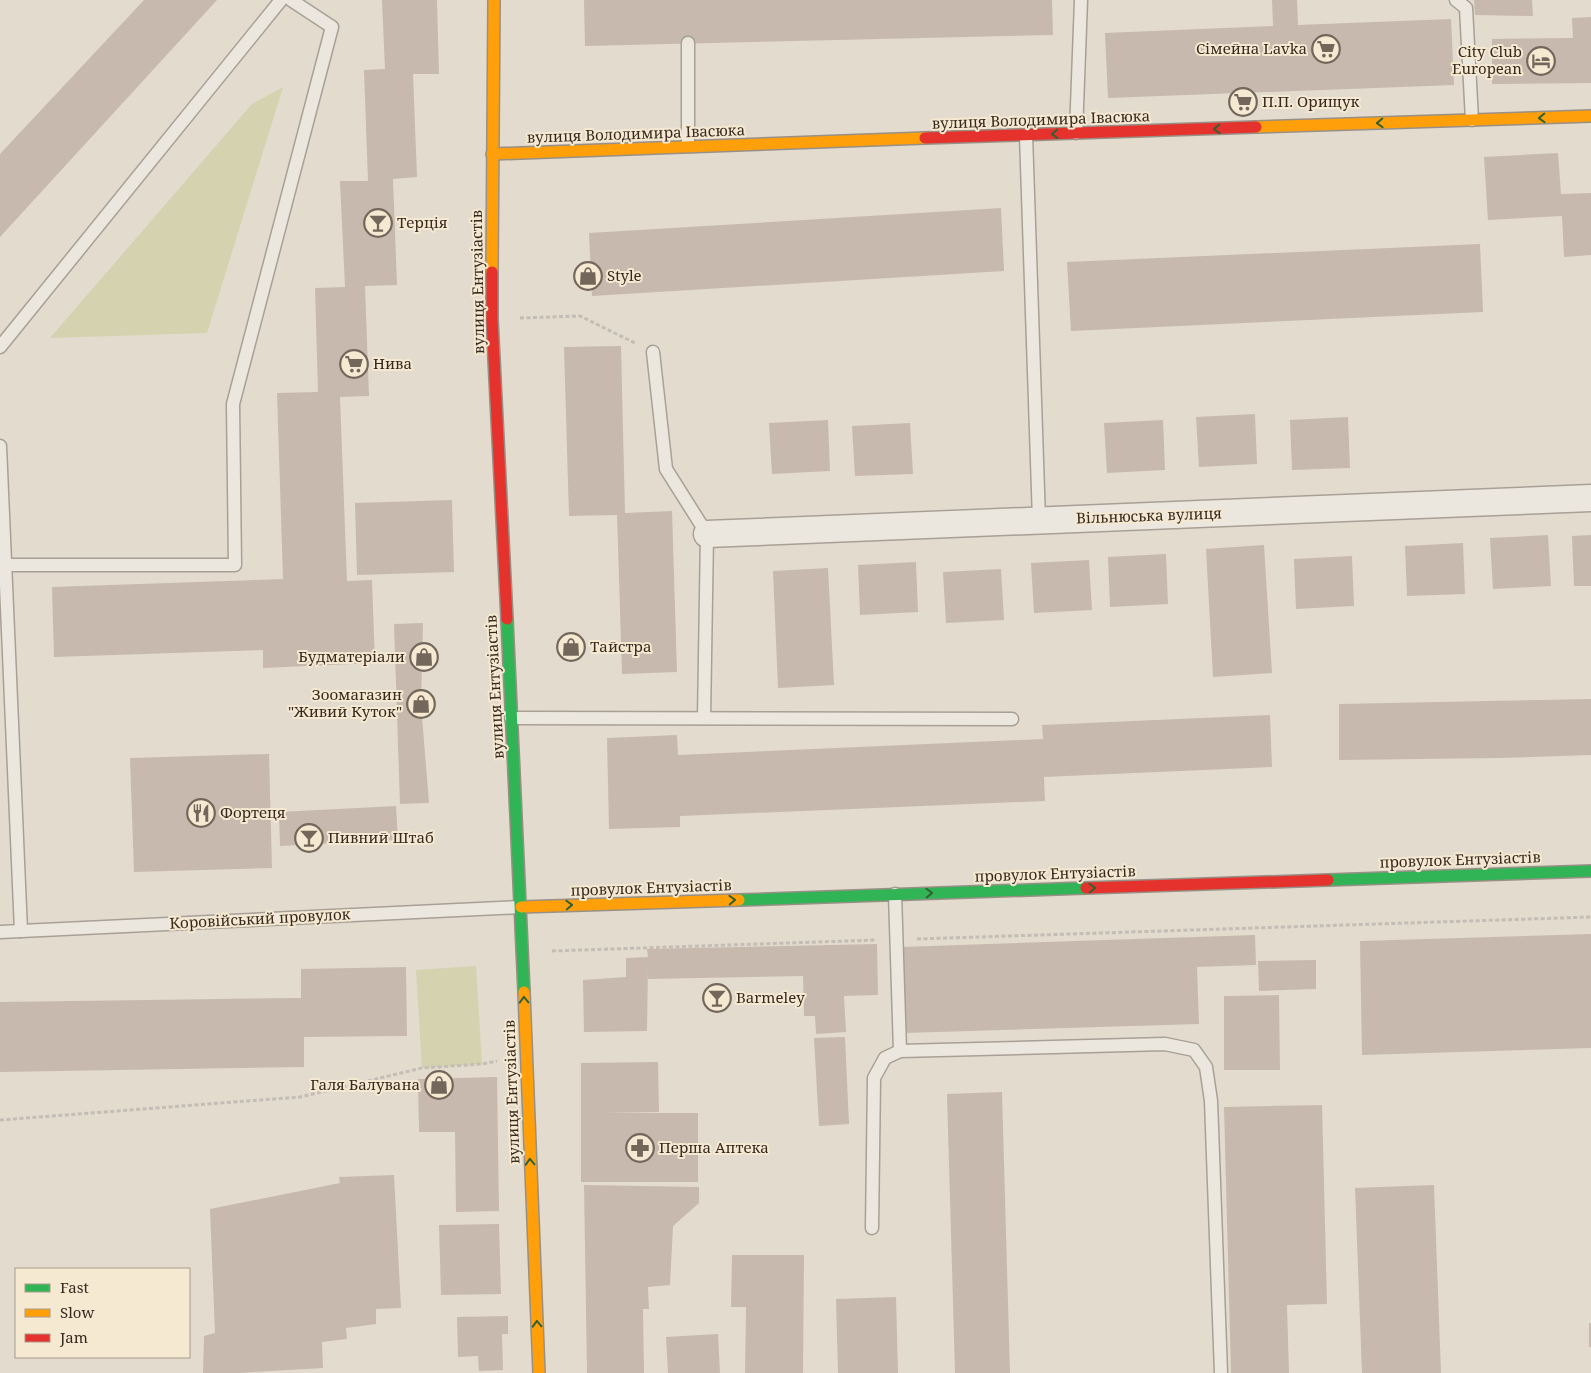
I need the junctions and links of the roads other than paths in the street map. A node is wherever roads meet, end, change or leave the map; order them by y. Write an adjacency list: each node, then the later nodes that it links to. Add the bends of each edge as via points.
1 (281, 0): 13 (lane)
2 (291, 0): 19 (lane, via 332,27 233,404 234,564)
3 (494, 0): 12 (street, вулиця Ентузіастів)
4 (1080, 0): 9 (lane)
5 (1456, 0): 8 (lane, via 1466,8)
6 (688, 43): 11 (lane)
7 (1591, 116): 8 (street, вулиця Володимира Івасюка, one-way to 8)
8 (1472, 120): 9 (street, вулиця Володимира Івасюка, one-way to 9)
9 (1076, 134): 10 (street, вулиця Володимира Івасюка, one-way to 10)
10 (1026, 135): 11 (street, вулиця Володимира Івасюка); 17 (lane)
11 (688, 146): 12 (street, вулиця Володимира Івасюка)
12 (492, 154): 20 (street, вулиця Ентузіастів, via 492,318)
13 (0, 347)
14 (653, 352): 18 (lane, via 666,469)
15 (0, 446): 19 (lane)
16 (1591, 498): 17 (street, Вільнюська вулиця)
17 (1039, 520): 18 (street, Вільнюська вулиця)
18 (707, 534): 21 (lane)
19 (5, 566): 26 (lane)
20 (511, 718): 21 (lane); 25 (street, вулиця Ентузіастів)
21 (704, 718): 22 (lane)
22 (1012, 719)
23 (1591, 871): 24 (street, провулок Ентузіастів, one-way to 23)
24 (895, 894): 25 (street, провулок Ентузіастів, one-way to 24); 28 (lane)
25 (521, 907): 26 (lane, Коровійський провулок); 30 (street, вулиця Ентузіастів, one-way to 25)
26 (21, 931): 27 (lane, Коровійський провулок)
27 (0, 932)
28 (900, 1051): 29 (lane, via 885,1058 874,1078); 31 (lane, via 1165,1044 1194,1050 1206,1067 1212,1101)
29 (872, 1228)
30 (539, 1373)
31 (1221, 1373)

